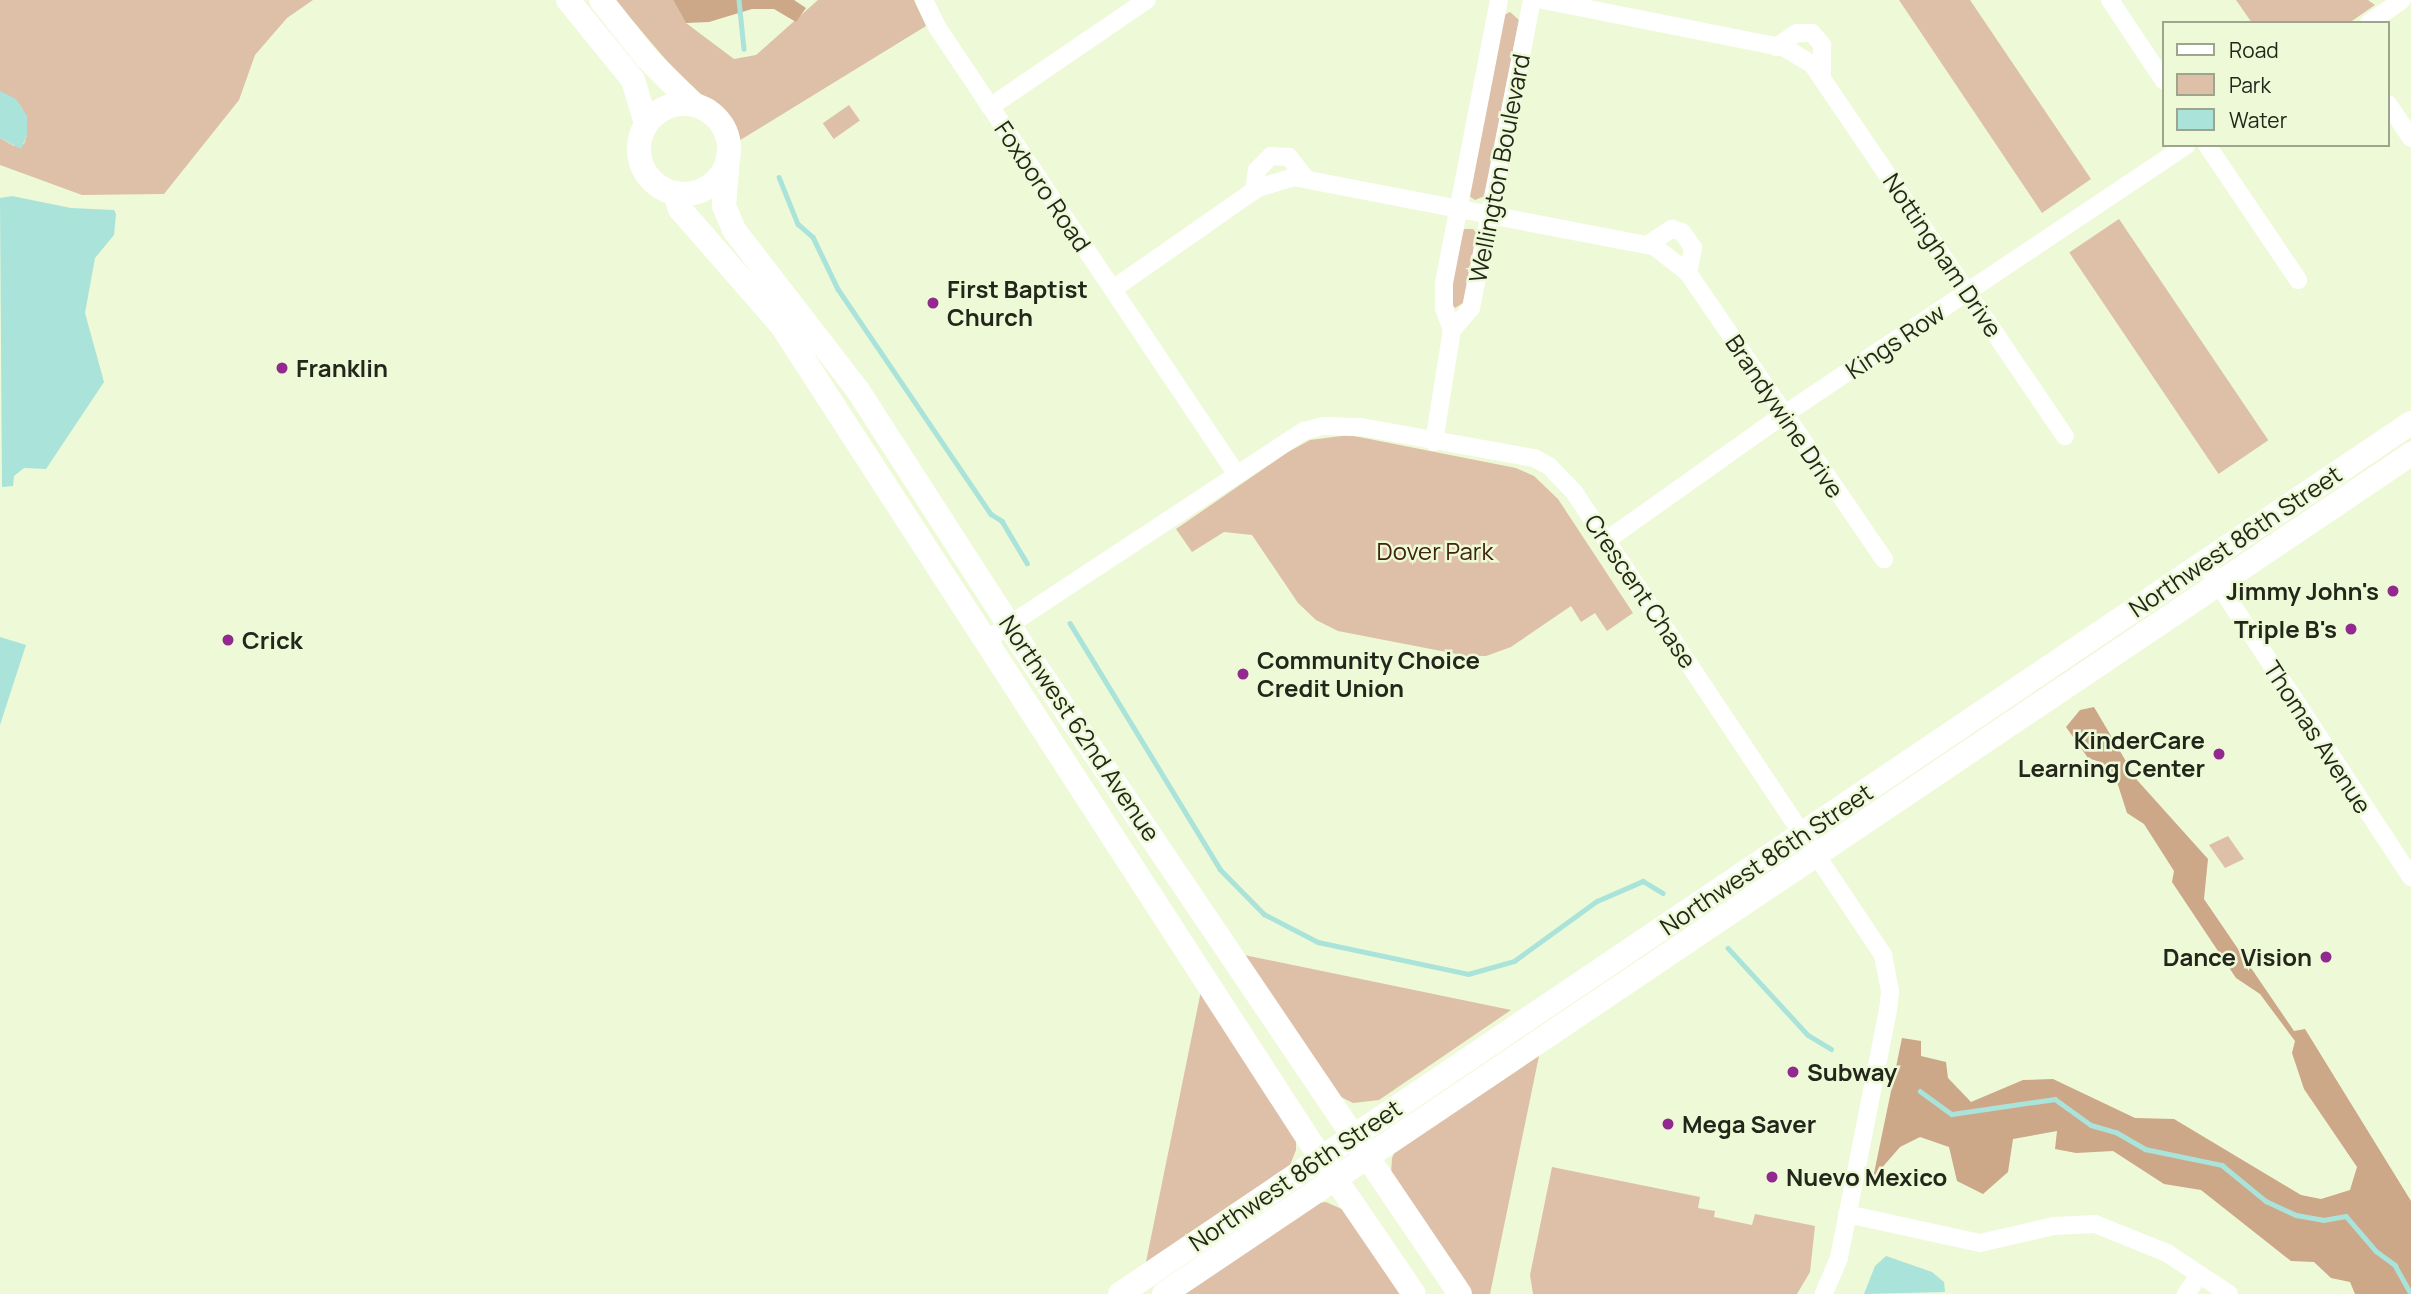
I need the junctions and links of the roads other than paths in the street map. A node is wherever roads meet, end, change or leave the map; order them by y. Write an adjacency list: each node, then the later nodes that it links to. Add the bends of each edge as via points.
1 (568, 0): 15 (street, via 633,80)
2 (601, 0): 12 (street, via 646,57)
3 (924, 0): 13 (street, Foxboro Road)
4 (1147, 0): 13 (street)
5 (1499, 0): 23 (street, Wellington Boulevard)
6 (1532, 0): 24 (street, Wellington Boulevard)
7 (1543, 0): 29 (street, Nottingham Drive, via 1800,54 1822,75)
8 (2110, 0): 11 (street)
9 (2402, 0): 10 (street)
10 (2371, 21)
11 (2162, 78)
12 (692, 104): 15 (street, via 667,107); 19 (street, via 709,111 722,124)
13 (990, 107): 28 (street, Foxboro Road)
14 (2390, 107): 16 (street)
15 (646, 123): 22 (street, via 639,140 646,174)
16 (2411, 138)
17 (2183, 147): 29 (street, Kings Row)
18 (2208, 147): 27 (street)
19 (728, 158): 22 (street, via 709,187 692,194); 41 (street, Northwest 62nd Avenue, via 724,206 734,230 857,389)
20 (1307, 178): 21 (street, Brandywine Drive, via 1278,180); 21 (street, Brandywine Drive, via 1289,158 1272,156 1258,170); 23 (street, Brandywine Drive)
21 (1254, 191): 28 (street, Brandywine Drive)
22 (675, 193): 42 (street, Northwest 62nd Avenue, via 680,209 782,326)
23 (1459, 209): 24 (street, Brandywine Drive); 30 (street, Wellington Boulevard, via 1443,299)
24 (1491, 215): 25 (street, Brandywine Drive); 30 (street, Wellington Boulevard, via 1471,308)
25 (1647, 245): 26 (street, Brandywine Drive, via 1667,253); 26 (street, via 1672,229 1682,232 1693,248)
26 (1688, 272): 31 (street, Brandywine Drive)
27 (2298, 280)
28 (1113, 289): 36 (street, Foxboro Road)
29 (1968, 292): 31 (street, Kings Row); 33 (street, Nottingham Drive)
30 (1452, 330): 34 (street, Wellington Boulevard)
31 (1784, 415): 37 (street, Kings Row); 38 (street, Brandywine Drive)
32 (2411, 423): 39 (street, Northwest 86th Street)
33 (2065, 436)
34 (1434, 442): 36 (street, Crescent Chase, via 1361,427 1323,426 1286,441); 37 (street, Crescent Chase, via 1534,458 1562,478)
35 (2411, 454): 40 (street, Northwest 86th Street)
36 (1237, 475): 41 (street, Crescent Chase)
37 (1606, 540): 43 (street, Crescent Chase)
38 (1884, 559)
39 (2204, 562): 40 (street, Thomas Avenue); 43 (street, Northwest 86th Street)
40 (2218, 584): 44 (street, Northwest 86th Street); 45 (street, Thomas Avenue)
41 (1009, 624): 42 (street, Crescent Chase); 46 (street, Northwest 62nd Avenue)
42 (988, 639): 48 (street, Northwest 62nd Avenue)
43 (1804, 833): 44 (street, Crescent Chase); 46 (street, Northwest 86th Street)
44 (1819, 854): 47 (street, Northwest 86th Street); 50 (street, Crescent Chase, via 1883,955 1890,992)
45 (2411, 877)
46 (1355, 1134): 47 (street, Northwest 62nd Avenue); 48 (street, Northwest 86th Street)
47 (1370, 1156): 49 (street, Northwest 86th Street); 55 (street, Northwest 62nd Avenue)
48 (1320, 1157): 49 (street, Northwest 62nd Avenue); 52 (street, Northwest 86th Street)
49 (1335, 1180): 53 (street, Northwest 86th Street); 54 (street, Northwest 62nd Avenue)
50 (1847, 1214): 51 (street, via 1980,1243 2054,1226 2095,1224 2158,1249); 56 (street, Crescent Chase, via 1839,1258)
51 (2200, 1274): 57 (street); 58 (street)
52 (1120, 1294)
53 (1164, 1294)
54 (1414, 1294)
55 (1460, 1294)
56 (1824, 1294)
57 (2186, 1294)
58 (2229, 1294)

